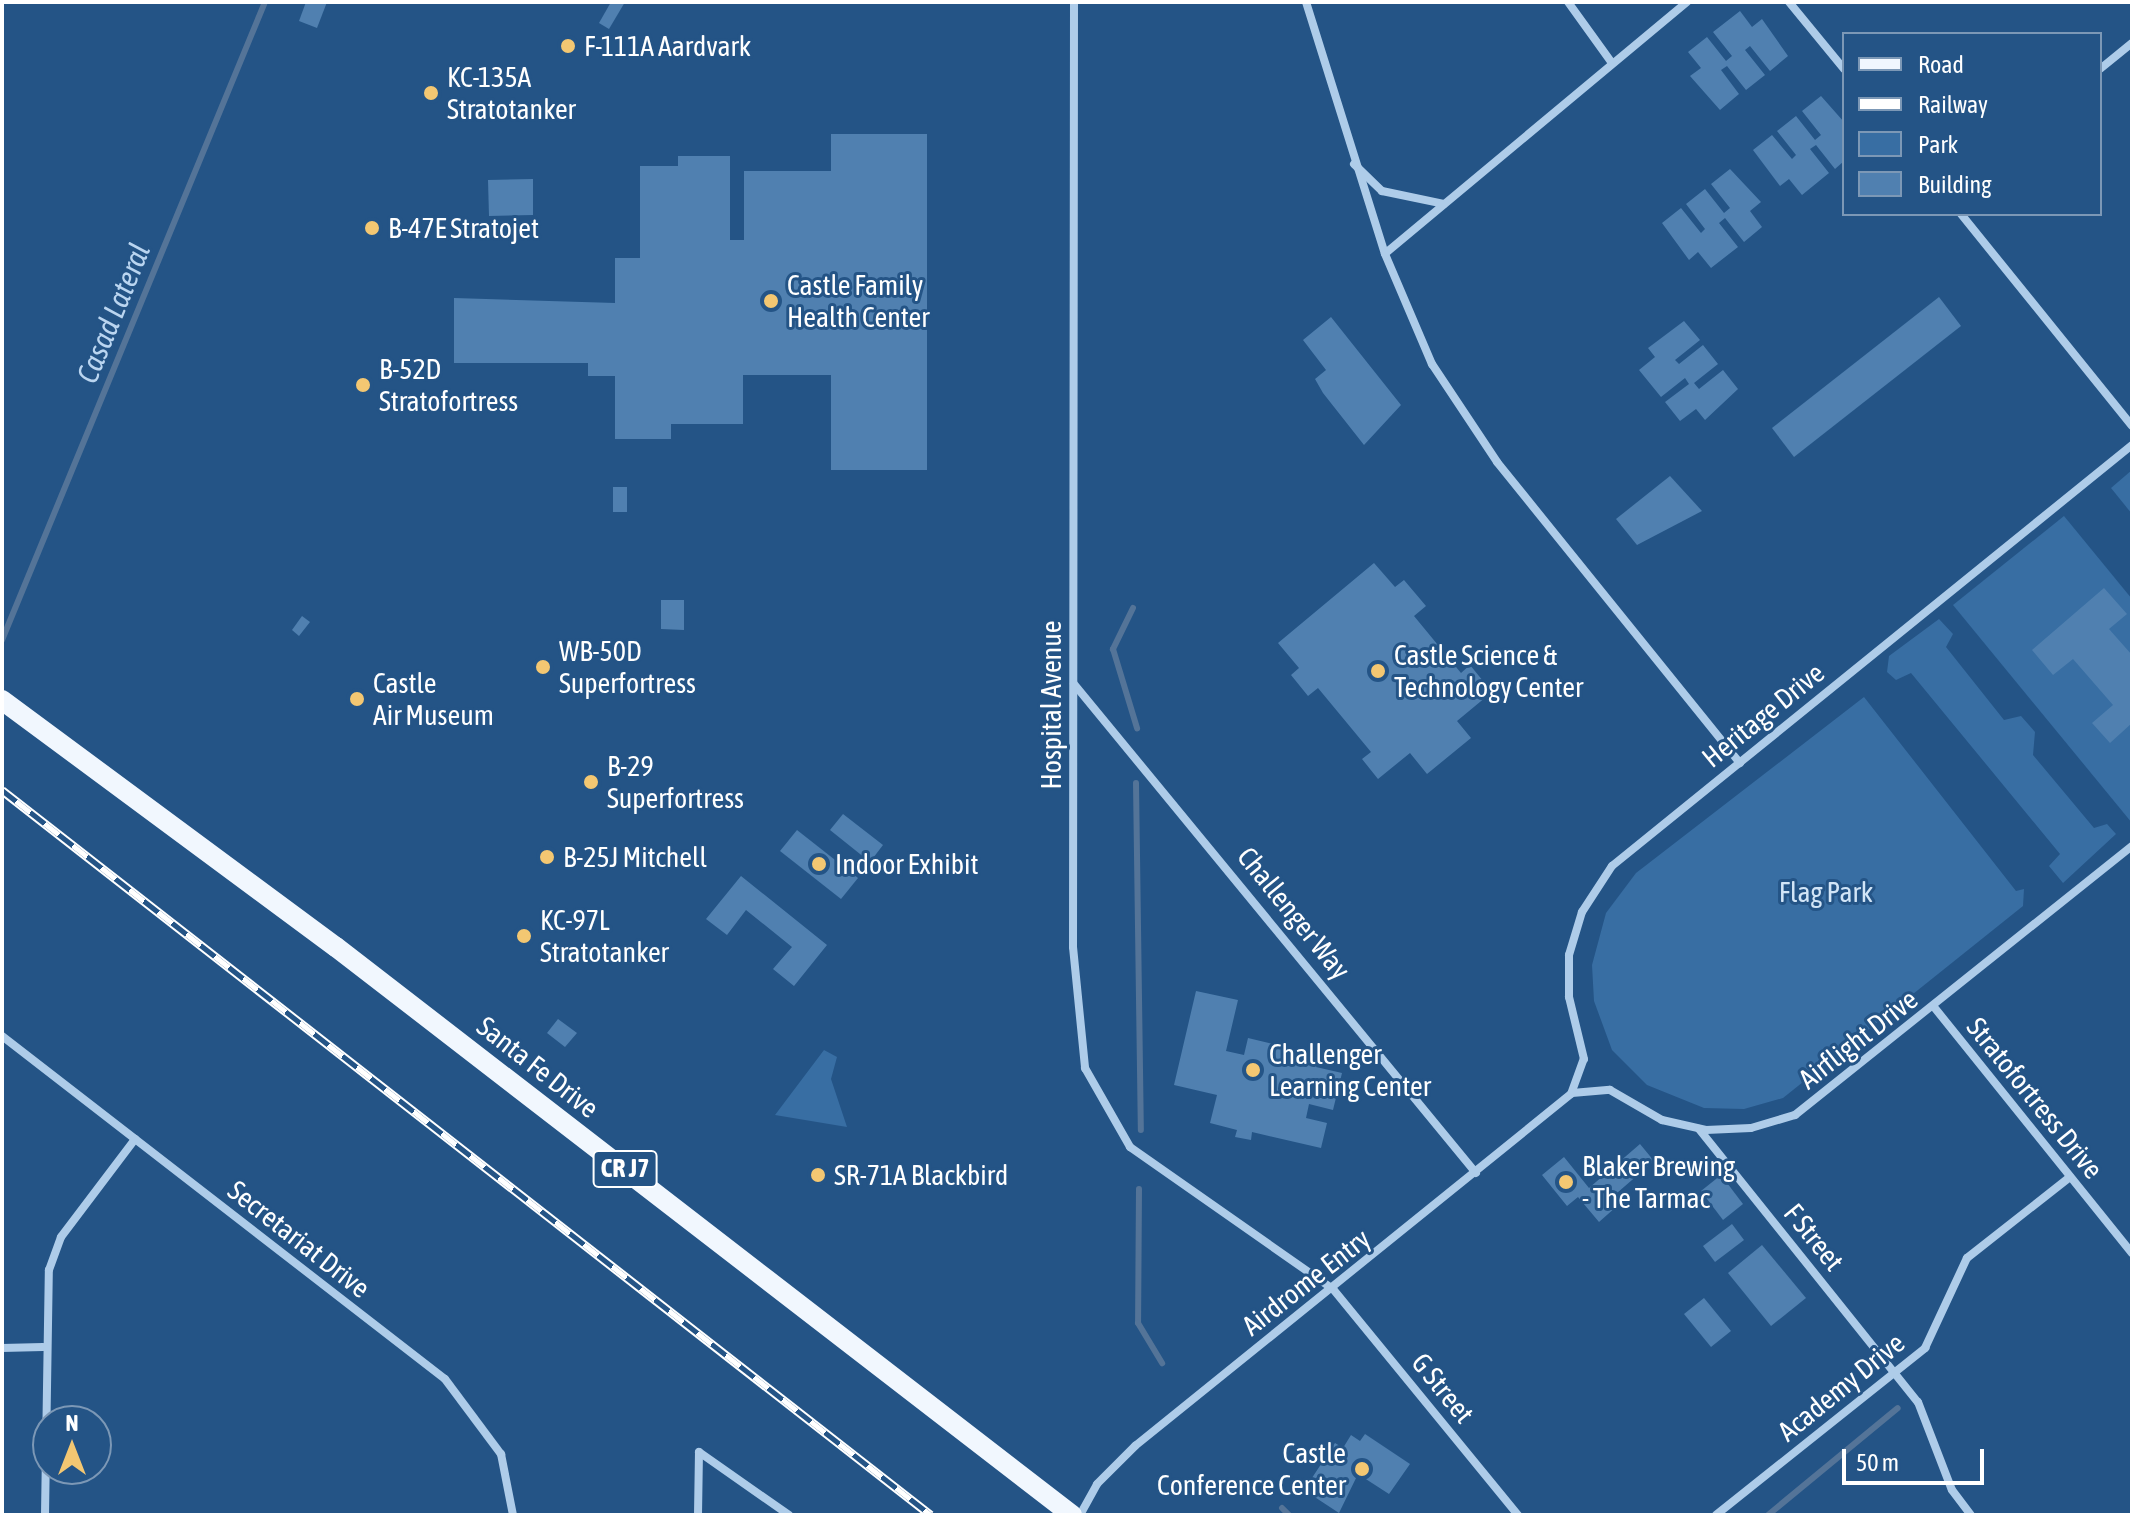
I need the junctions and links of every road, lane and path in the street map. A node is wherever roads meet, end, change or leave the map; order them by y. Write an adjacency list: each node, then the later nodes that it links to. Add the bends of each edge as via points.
1 (1074, 2): 16 (street, Hospital Avenue)
2 (1306, 2): 10 (street)
3 (1568, 2): 7 (street)
4 (1687, 2): 7 (street)
5 (1789, 2): 8 (street)
6 (2132, 43): 9 (street)
7 (1612, 63): 11 (street)
8 (1842, 67)
9 (2102, 67)
10 (1354, 163): 11 (street, via 1382,191); 13 (street)
11 (1444, 204): 13 (street)
12 (1963, 216): 14 (street)
13 (1385, 254): 18 (street, via 1432,364 1497,462)
14 (2132, 426)
15 (2132, 445): 18 (street, Heritage Drive)
16 (1073, 683): 25 (street, Challenger Way); 28 (street, Hospital Avenue, via 1075,1011 1085,1068 1130,1147)
17 (2, 700): 36 (main road, Santa Fe Drive / CR J7, via 336,947)
18 (1740, 763): 22 (street, Heritage Drive, via 1626,852 1588,898 1568,967 1584,1059)
19 (2132, 846): 20 (street, Airflight Drive)
20 (1934, 1007): 23 (street, Airflight Drive, via 1795,1115 1751,1128); 26 (street, Stratofortress Drive)
21 (2, 1036): 24 (street, Secretariat Drive)
22 (1571, 1094): 23 (street, Airflight Drive, via 1610,1090 1662,1120); 25 (street, Airdrome Entry)
23 (1699, 1129): 31 (street, F Street)
24 (135, 1139): 29 (street, via 61,1237 49,1270); 34 (street, Secretariat Drive, via 463,1395 501,1454)
25 (1476, 1173): 28 (street, Airdrome Entry)
26 (2070, 1177): 27 (street, Stratofortress Drive); 31 (street, Academy Drive, via 1967,1258 1925,1348)
27 (2131, 1251)
28 (1333, 1289): 37 (street, Airdrome Entry, via 1112,1466); 38 (street, G Street)
29 (43, 1347): 30 (street); 33 (street)
30 (2, 1348)
31 (1894, 1373): 39 (street, Academy Drive); 40 (street, F Street, via 1918,1402 1952,1490)
32 (784, 1513): 35 (street, via 699,1452)
33 (45, 1515)
34 (513, 1515)
35 (698, 1515)
36 (1072, 1515)
37 (1080, 1515)
38 (1518, 1515)
39 (1716, 1515)
40 (1971, 1515)

